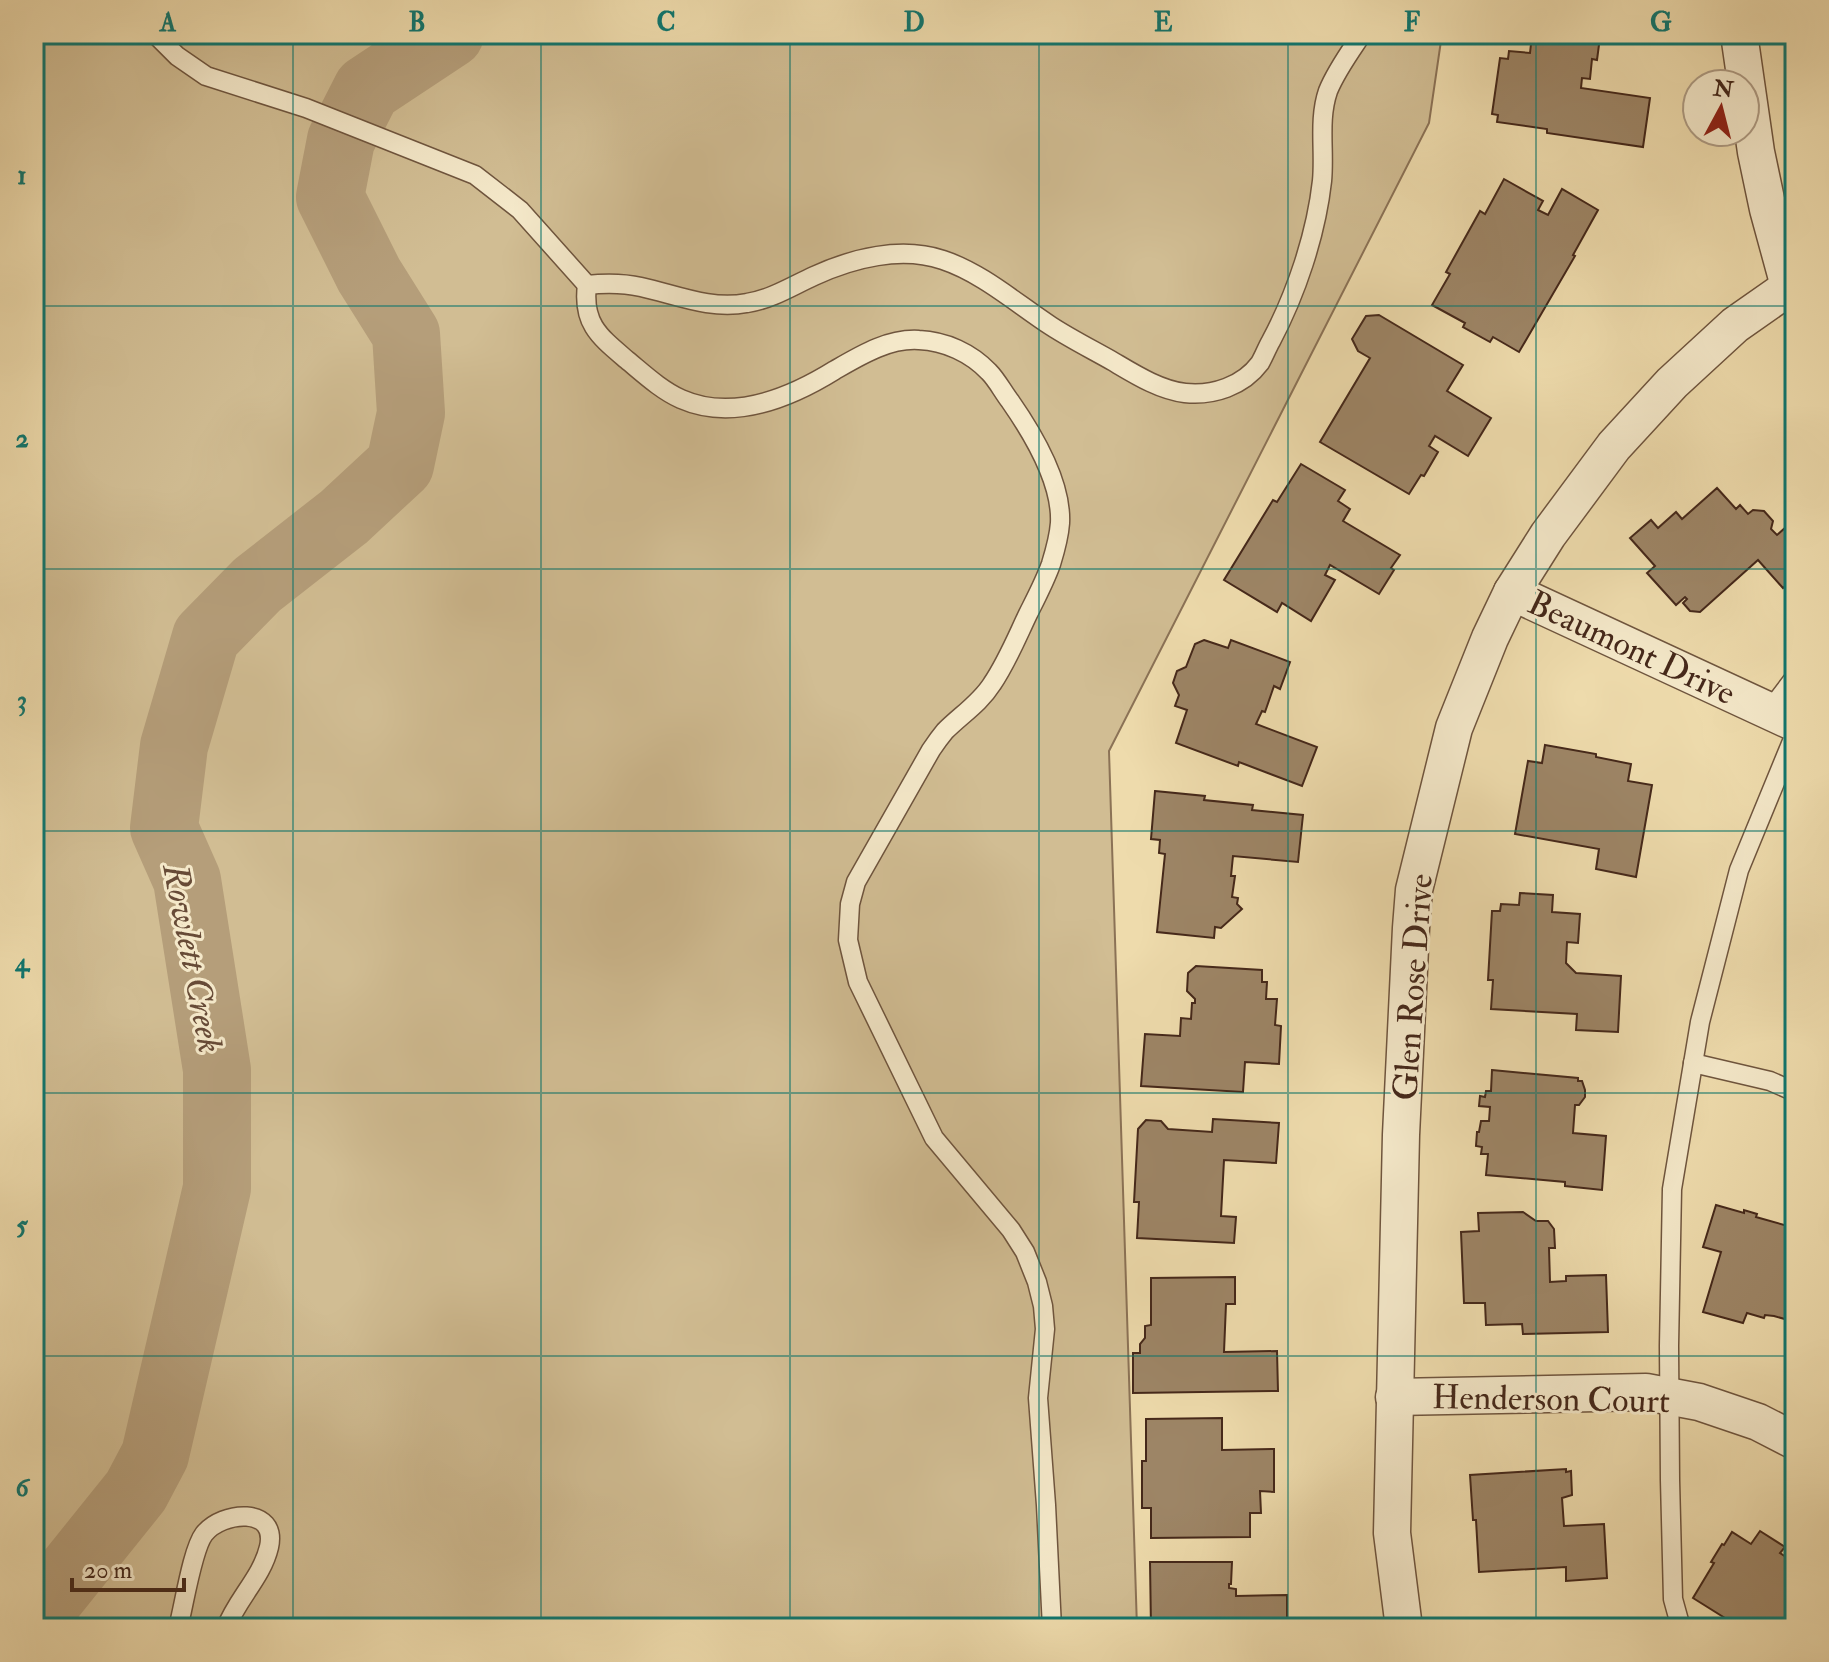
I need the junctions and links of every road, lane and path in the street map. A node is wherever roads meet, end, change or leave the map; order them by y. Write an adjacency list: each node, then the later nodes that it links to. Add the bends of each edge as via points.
1 (155, 34): 4 (lane, via 206,76 306,108 475,175 520,210)
2 (1362, 34): 4 (lane, via 1328,91 1317,213 1291,298 1259,364 1225,390 1204,394 1161,387 970,273 909,253 843,264 747,304 693,302 638,286)
3 (1739, 34): 5 (street, via 1768,209)
4 (587, 285): 16 (lane, via 588,316 600,336 658,385 710,408 767,402 890,343 941,342 989,371 1040,449 1053,481 1060,522 1050,567 992,685 931,750 856,882 848,920 858,982 934,1138 1011,1230 1037,1282 1045,1329 1038,1398)
5 (1792, 285): 6 (street, Glen Rose Drive, via 1735,325 1672,383 1548,535)
6 (1512, 592): 8 (street, Beaumont Drive); 11 (street, Glen Rose Drive, via 1454,728 1414,890)
7 (1795, 677): 8 (lane)
8 (1787, 722): 9 (lane, via 1739,870)
9 (1693, 1063): 10 (lane); 12 (lane, via 1672,1189)
10 (1795, 1092)
11 (1394, 1397): 12 (street, Henderson Court, via 1646,1392); 17 (street, Glen Rose Drive, via 1392,1533)
12 (1669, 1397): 13 (street, Henderson Court, via 1758,1422); 18 (lane, via 1673,1599)
13 (1795, 1441)
14 (178, 1628): 15 (lane, via 203,1535 222,1521 246,1515 264,1523 269,1546)
15 (226, 1628)
16 (1052, 1628)
17 (1404, 1628)
18 (1681, 1628)

